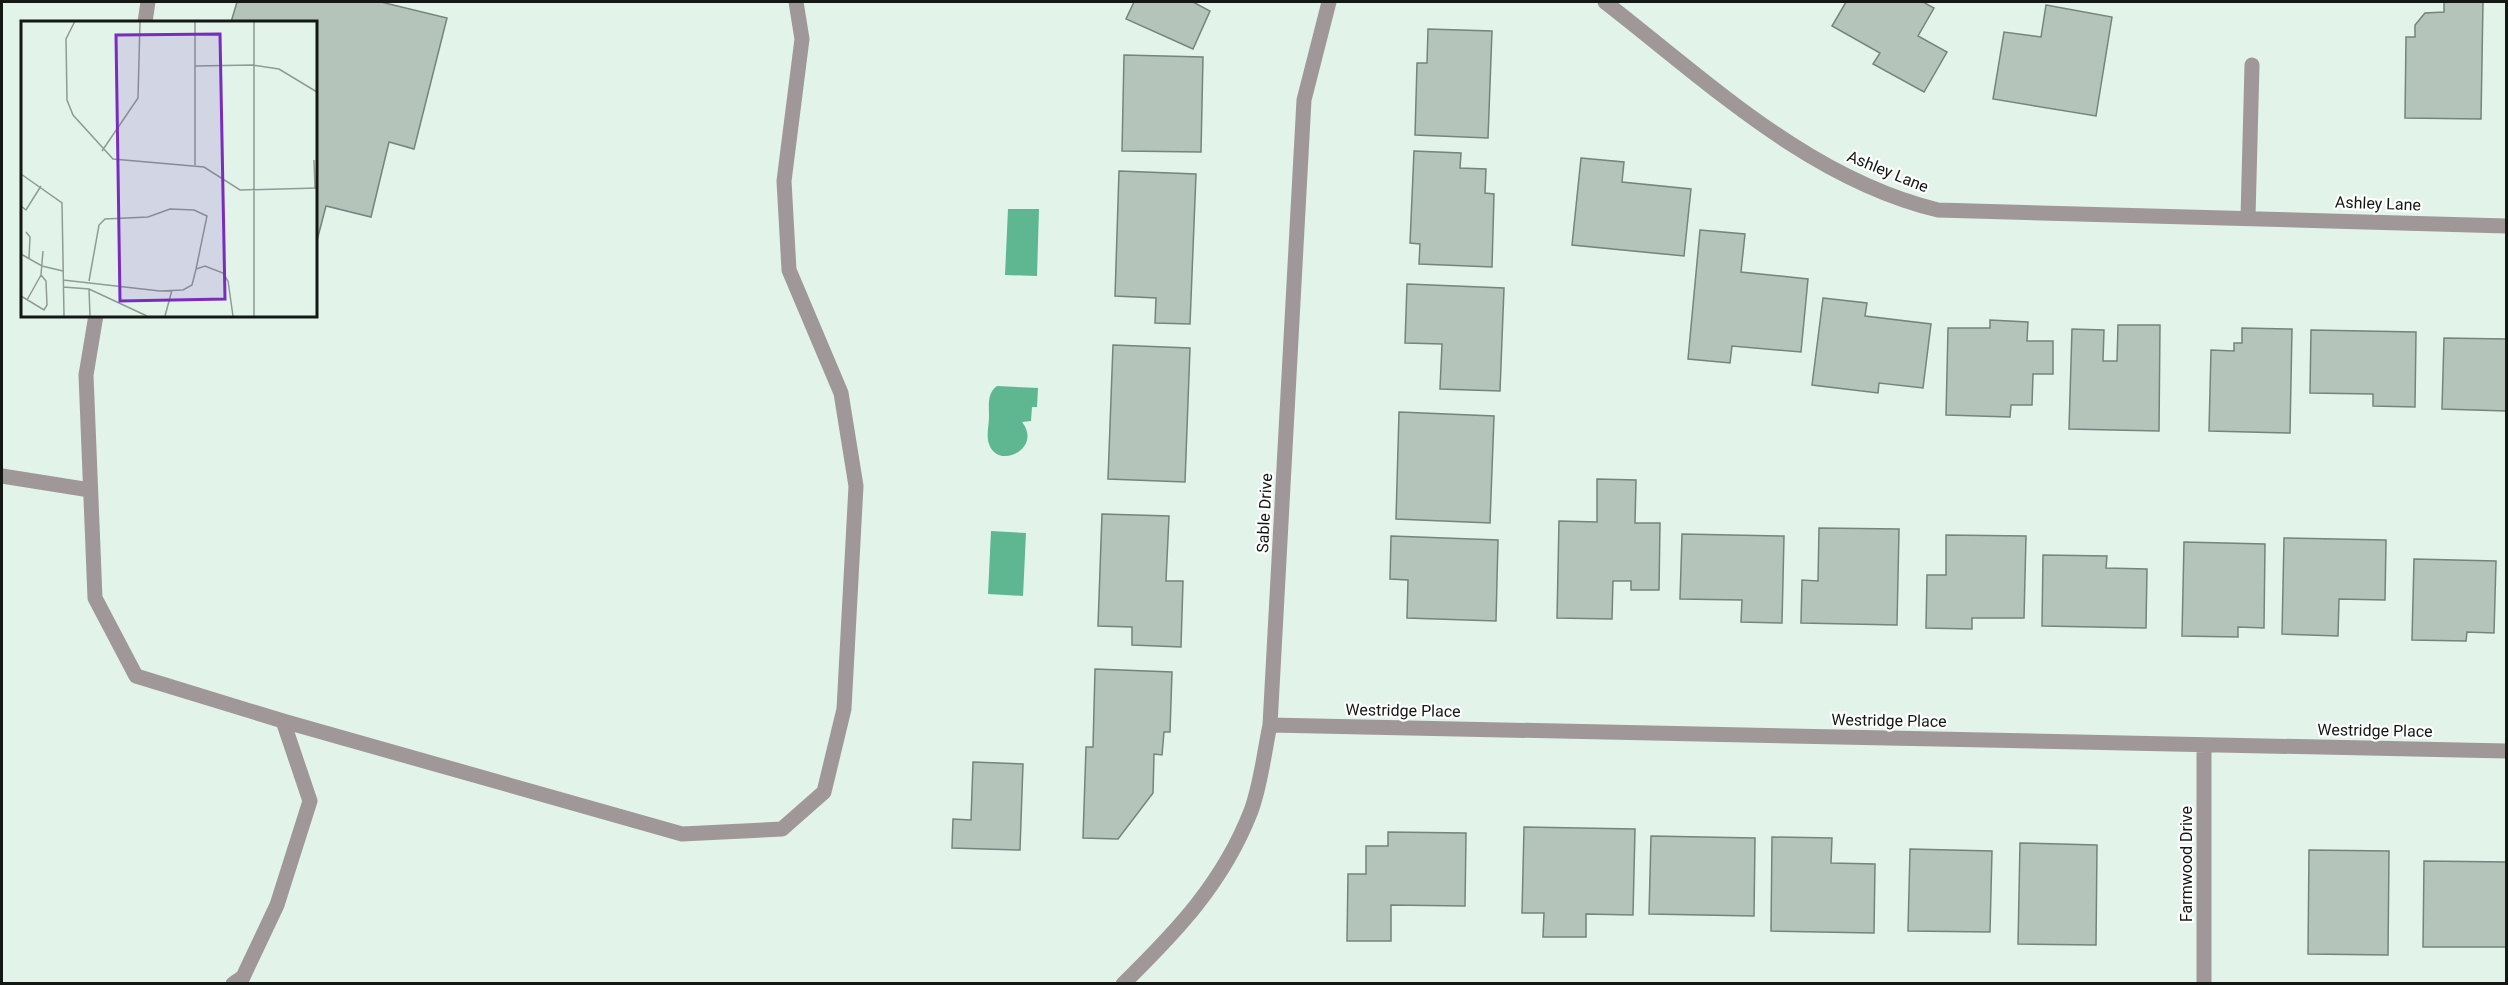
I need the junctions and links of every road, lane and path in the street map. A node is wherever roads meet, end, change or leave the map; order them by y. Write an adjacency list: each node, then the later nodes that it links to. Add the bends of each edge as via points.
1 (148, 2): 5 (street)
2 (796, 2): 12 (street, via 802,39 784,181 789,270 841,393 856,486 844,709 824,792 782,829 682,834)
3 (1329, 2): 13 (street, Sable Drive, via 1304,100)
4 (1605, 2): 7 (street, Ashley Lane, via 1767,128 1827,166 1911,203 1938,210)
5 (145, 21)
6 (2252, 65): 7 (street)
7 (2248, 217): 8 (street, Ashley Lane)
8 (2506, 226)
9 (96, 316): 11 (street, via 86,375)
10 (2, 476): 11 (street)
11 (90, 490): 12 (street, via 95,598 136,676)
12 (283, 722): 16 (street, via 310,801 278,905 243,977)
13 (1270, 725): 14 (street, Westridge Place); 17 (street, Sable Drive, via 1251,810 1222,870 1179,929)
14 (2204, 745): 15 (street, Westridge Place); 18 (street, Farmwood Drive)
15 (2506, 751)
16 (233, 984)
17 (1123, 984)
18 (2204, 984)

